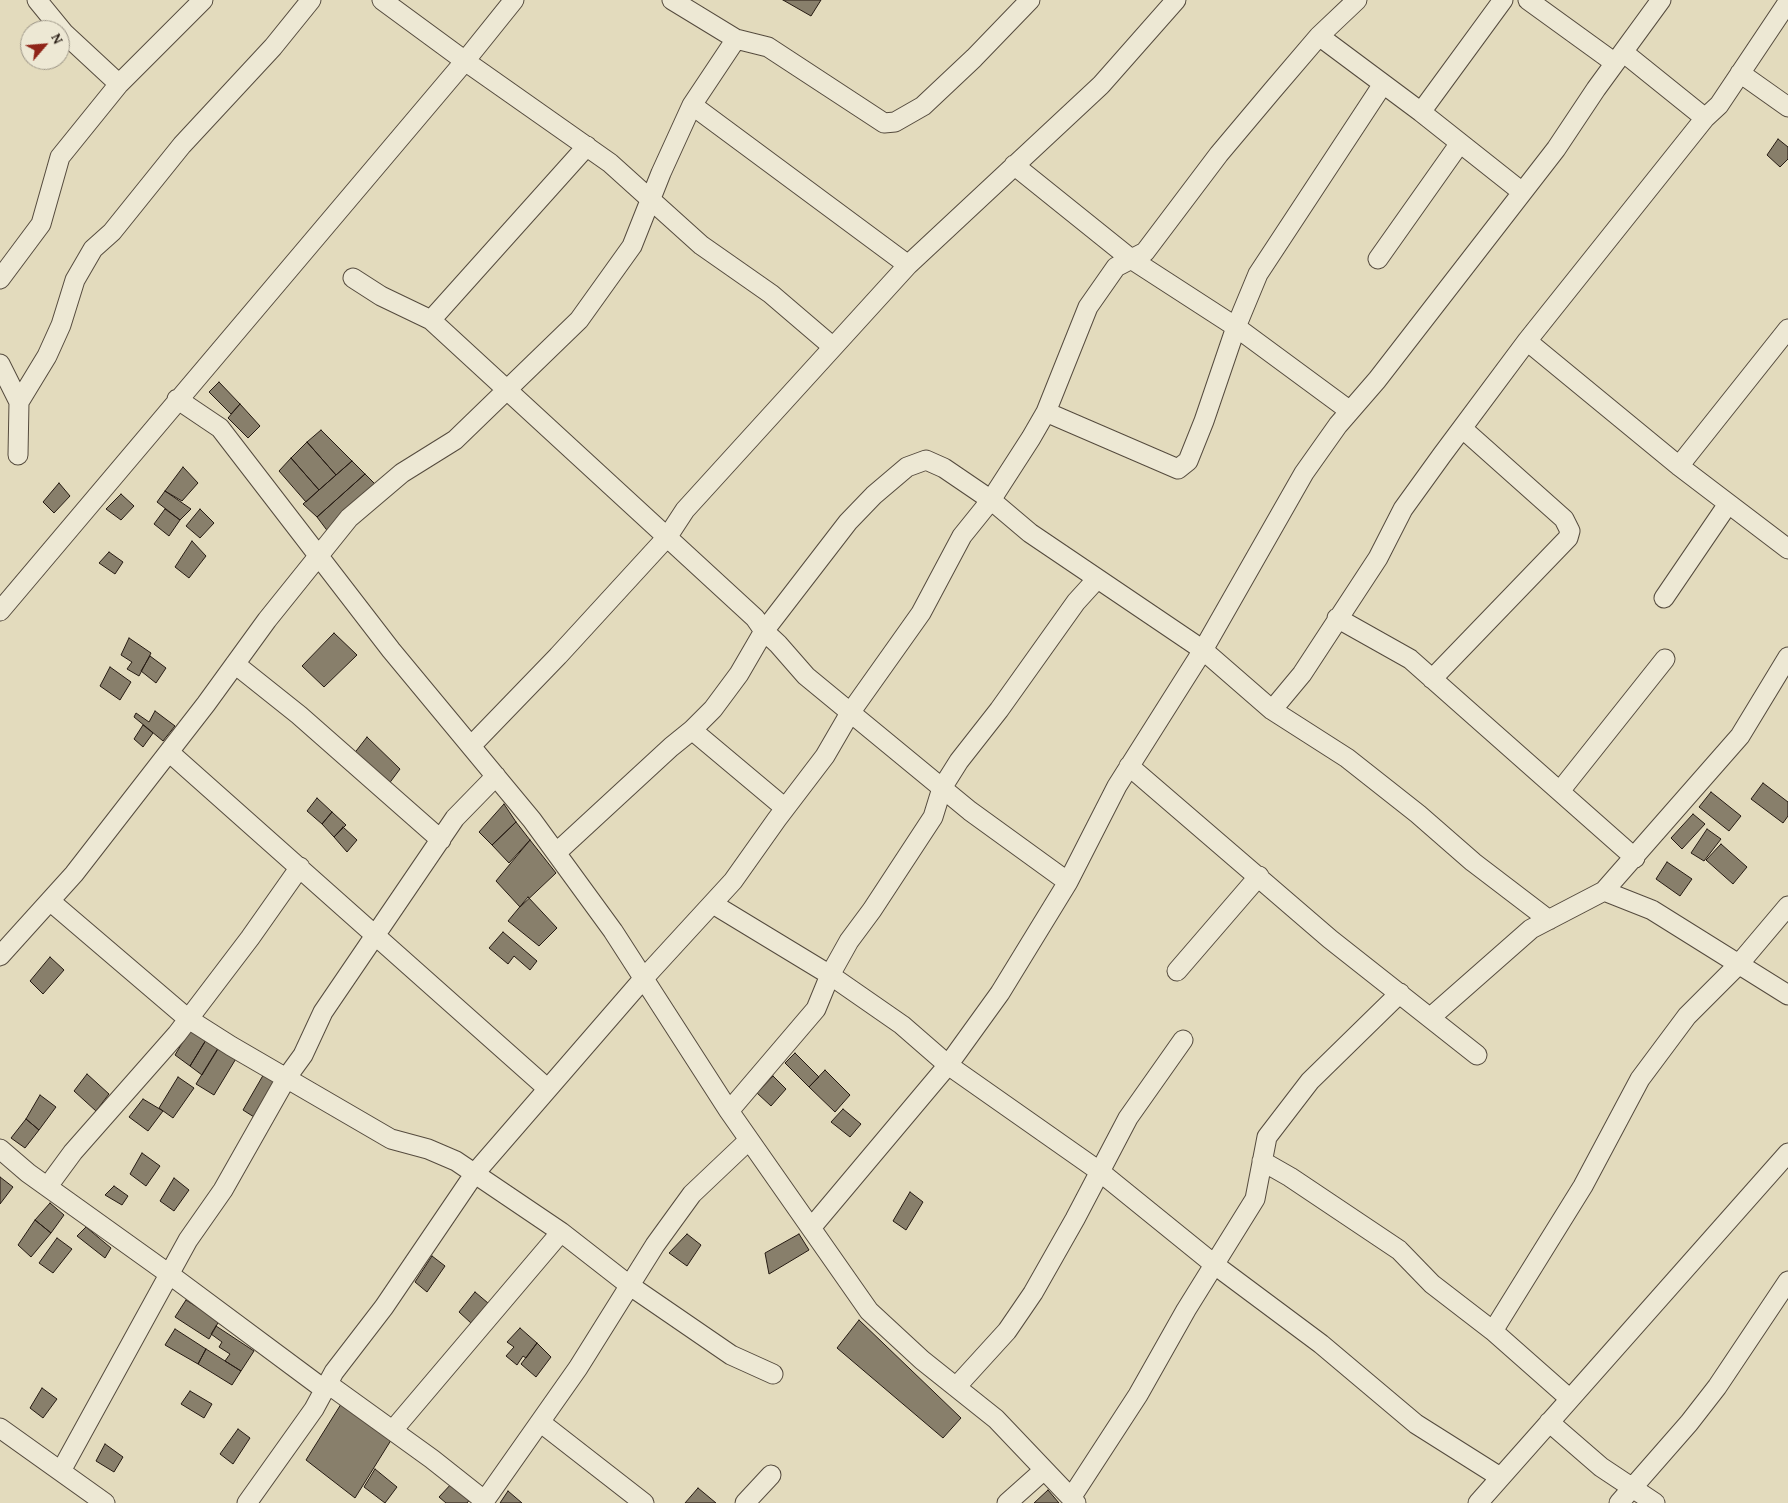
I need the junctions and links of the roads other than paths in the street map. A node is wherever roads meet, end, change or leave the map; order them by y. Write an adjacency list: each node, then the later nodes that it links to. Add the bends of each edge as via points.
1 (37, 0): 19 (street, via 64,33)
2 (203, 0): 19 (street)
3 (311, 0): 43 (street, via 273,47 182,145 112,232 93,249 75,280 47,356)
4 (382, 0): 17 (street)
5 (514, 0): 17 (street)
6 (672, 0): 15 (street)
7 (1030, 0): 15 (street, via 923,106 895,122 884,124 768,47)
8 (1176, 0): 27 (street, via 1102,84)
9 (1357, 0): 14 (street)
10 (1503, 0): 23 (street)
11 (1528, 0): 16 (street)
12 (1661, 0): 16 (street)
13 (1788, 2): 18 (street)
14 (1319, 36): 20 (street); 30 (street, via 1219,154 1145,252)
15 (736, 39): 21 (street)
16 (1620, 58): 24 (street); 28 (street)
17 (465, 62): 26 (street); 42 (street)
18 (1740, 73): 22 (street); 24 (street, via 1719,105)
19 (119, 84): 34 (street, via 60,157 41,224)
20 (1383, 84): 23 (street); 36 (street, via 1258,274)
21 (692, 105): 29 (street); 32 (street)
22 (1788, 107)
23 (1421, 112): 25 (street)
24 (1705, 118): 38 (street)
25 (1460, 143): 28 (street); 31 (street)
26 (587, 146): 29 (street); 35 (street)
27 (1014, 165): 30 (street); 32 (street)
28 (1522, 192): 44 (street)
29 (652, 200): 39 (street, via 701,245 771,294); 41 (street, via 632,246 579,320)
30 (1131, 259): 36 (street); 45 (street, via 1116,267 1088,307)
31 (1378, 259)
32 (908, 265): 39 (street)
33 (353, 278): 35 (street, via 381,296)
34 (0, 279)
35 (431, 320): 41 (street)
36 (1236, 327): 44 (street); 45 (street, via 1198,437 1188,461 1178,469)
37 (1788, 329): 48 (street)
38 (1527, 341): 46 (street); 48 (street)
39 (833, 347): 51 (street, via 685,510)
40 (0, 364): 43 (street)
41 (507, 391): 51 (street); 53 (street, via 455,440 402,473 349,518)
42 (177, 399): 53 (street, via 220,428); 56 (street)
43 (20, 402): 47 (street)
44 (1350, 411): 59 (street, via 1304,473)
45 (1046, 412): 49 (street)
46 (1463, 429): 57 (street, via 1403,509 1378,558); 63 (street, via 1564,519 1570,531 1568,538)
47 (18, 455)
48 (1680, 466): 50 (street)
49 (992, 500): 54 (street, via 1030,533); 58 (street, via 926,460 907,467 848,522); 65 (street, via 962,536 921,613)
50 (1728, 504): 52 (street); 55 (street)
51 (668, 536): 58 (street, via 755,618); 67 (street)
52 (1788, 549)
53 (318, 556): 62 (street); 67 (street)
54 (1096, 580): 59 (street); 71 (street, via 1076,602)
55 (1664, 598)
56 (0, 611)
57 (1337, 618): 63 (street, via 1410,659); 64 (street, via 1302,674)
58 (764, 631): 65 (street, via 806,676); 66 (street, via 739,674 713,709)
59 (1203, 650): 64 (street); 69 (street)
60 (1788, 657): 76 (street, via 1740,736)
61 (1665, 660): 72 (street)
62 (235, 664): 68 (street); 74 (street, via 299,715)
63 (1432, 679): 72 (street)
64 (1272, 710): 84 (street, via 1347,758)
65 (850, 713): 71 (street); 73 (street, via 824,756)
66 (692, 730): 73 (street); 75 (street)
67 (470, 746): 70 (street)
68 (169, 752): 77 (street); 81 (street)
69 (1129, 766): 78 (street); 79 (street)
70 (496, 776): 74 (street, via 455,818); 75 (street)
71 (942, 788): 79 (street); 89 (street, via 933,817 849,940)
72 (1560, 791): 76 (street)
73 (785, 808): 82 (street, via 733,882)
74 (441, 840): 85 (street)
75 (556, 853): 90 (street)
76 (1635, 858): 80 (street)
77 (300, 867): 85 (street); 94 (street)
78 (1259, 876): 88 (street); 91 (street, via 1330,939)
79 (1068, 882): 97 (street, via 1000,993)
80 (1604, 890): 84 (street); 87 (street, via 1652,910)
81 (50, 901): 86 (street); 94 (street)
82 (713, 904): 89 (street); 90 (street)
83 (1788, 906): 87 (street)
84 (1548, 920): 93 (street, via 1530,929)
85 (376, 936): 98 (street, via 323,1012 303,1055); 99 (street)
86 (0, 956)
87 (1739, 964): 92 (street); 114 (street, via 1687,1016 1640,1079 1583,1186)
88 (1177, 971)
89 (830, 975): 97 (street, via 902,1025); 100 (street, via 816,1009)
90 (644, 978): 99 (street); 100 (street)
91 (1400, 993): 93 (street); 104 (street, via 1310,1081 1267,1137)
92 (1788, 995)
93 (1431, 1017): 96 (street)
94 (188, 1018): 98 (street); 107 (street, via 73,1152)
95 (1183, 1040): 105 (street, via 1128,1118)
96 (1477, 1054)
97 (948, 1065): 105 (street); 108 (street)
98 (287, 1077): 106 (street, via 391,1139 456,1160); 111 (street, via 223,1190)
99 (548, 1089): 106 (street)
100 (729, 1111): 101 (street)
101 (749, 1140): 108 (street); 113 (street, via 692,1194)
102 (0, 1149): 107 (street)
103 (1788, 1153): 118 (street)
104 (1262, 1161): 110 (street, via 1255,1199); 114 (street, via 1399,1250 1432,1284)
105 (1098, 1172): 110 (street); 117 (street, via 1033,1293 1007,1331)
106 (475, 1173): 109 (street); 116 (street)
107 (48, 1186): 111 (street)
108 (811, 1228): 117 (street, via 869,1311)
109 (561, 1232): 113 (street); 122 (street)
110 (1215, 1265): 126 (street, via 1321,1344 1416,1424); 128 (street)
111 (169, 1274): 116 (street); 124 (street)
112 (1788, 1281): 127 (street, via 1717,1387)
113 (629, 1285): 115 (street, via 731,1355); 119 (street)
114 (1493, 1331): 118 (street)
115 (773, 1374)
116 (326, 1387): 122 (street); 131 (street)
117 (956, 1388): 123 (street, via 996,1419)
118 (1570, 1399): 120 (street)
119 (540, 1422): 129 (street); 132 (street)
120 (1549, 1422): 126 (street); 127 (street, via 1602,1467)
121 (0, 1428): 124 (street)
122 (393, 1430): 129 (street)
123 (1044, 1470): 128 (street); 134 (street)
124 (61, 1471): 130 (street)
125 (771, 1475): 133 (street)
126 (1500, 1477): 135 (street)
127 (1633, 1487): 136 (street); 137 (street)
128 (1073, 1501)
129 (484, 1502)
130 (105, 1503)
131 (247, 1503)
132 (644, 1503)
133 (745, 1503)
134 (1007, 1503)
135 (1478, 1503)
136 (1619, 1503)
137 (1655, 1503)

